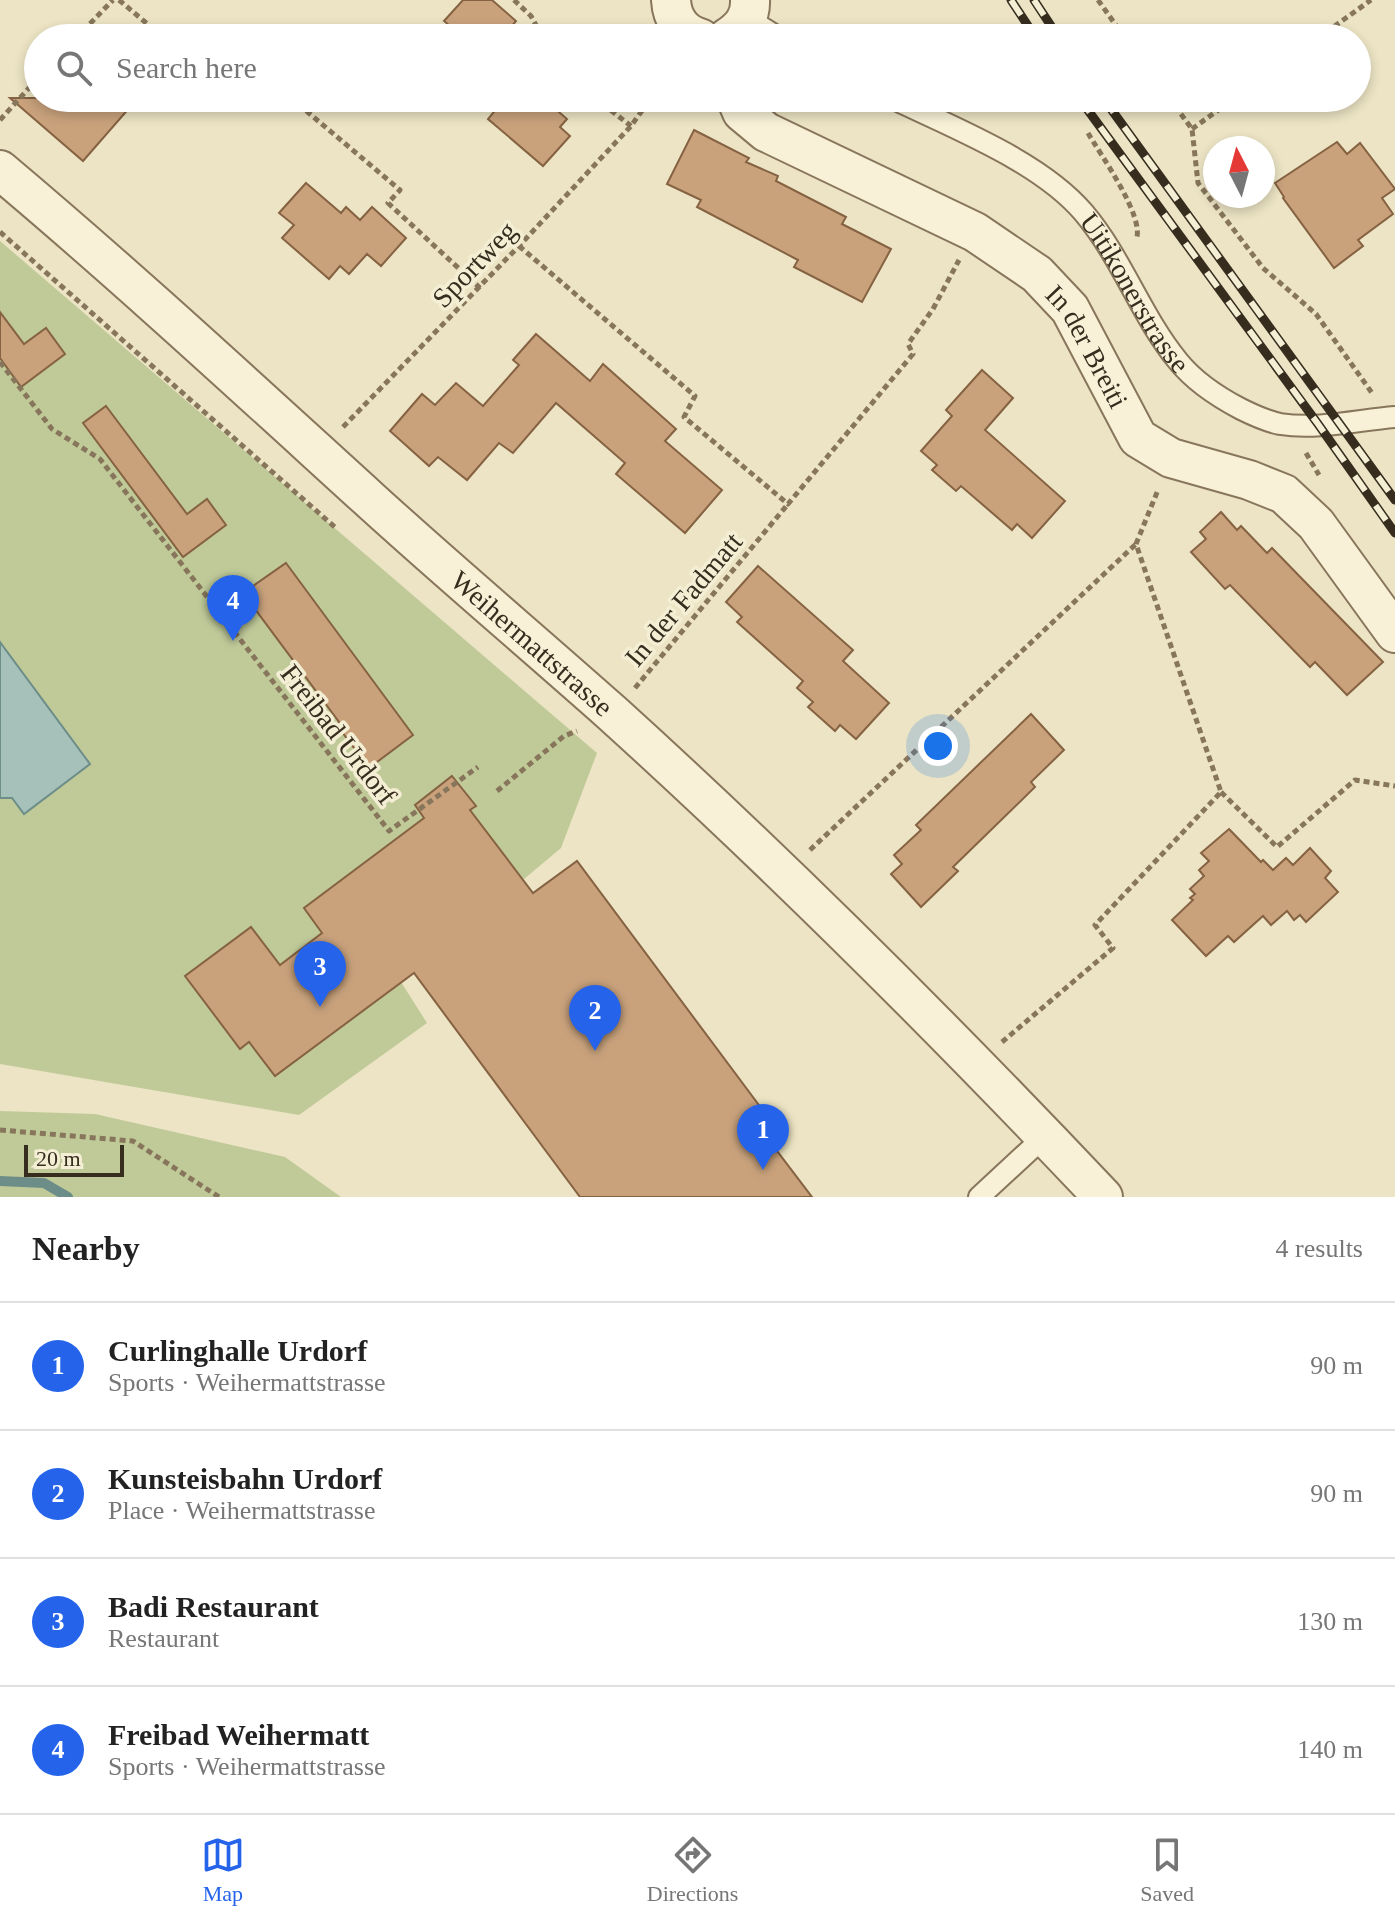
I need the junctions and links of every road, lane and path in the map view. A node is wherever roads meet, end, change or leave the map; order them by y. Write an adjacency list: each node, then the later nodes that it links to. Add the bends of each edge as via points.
1 (116, 0): 6 (path); 7 (path)
2 (514, 0): 8 (path)
3 (671, 0): 9 (street)
4 (1098, 0): 10 (path)
5 (1371, 0): 11 (path)
6 (91, 24)
7 (146, 24)
8 (535, 24)
9 (678, 24)
10 (1115, 24)
11 (1338, 24)
12 (24, 93): 20 (path)
13 (308, 112): 29 (path, via 400,190 388,203)
14 (613, 112): 21 (path)
15 (641, 112): 21 (path, Sportweg)
16 (742, 112): 26 (street, In der Breiti, via 766,132)
17 (921, 112): 28 (lane, Uitikonerstrasse, via 1040,175 1083,211)
18 (1179, 112): 22 (path)
19 (1216, 112): 22 (path)
20 (0, 120)
21 (631, 126): 27 (path, Sportweg)
22 (1192, 129): 31 (path, via 1198,183 1263,268 1316,314)
23 (1088, 133): 28 (path, via 1136,217 1139,236)
24 (0, 170): 32 (street, Weihermattstrasse)
25 (0, 232): 35 (path)
26 (975, 232): 33 (street, In der Breiti, via 1037,274 1070,309 1138,438); 34 (path, In der Fadmatt, via 908,344 913,354)
27 (519, 246): 29 (path, Sportweg); 34 (path, via 695,396 684,417)
28 (1121, 265): 31 (lane, Uitikonerstrasse, via 1179,362 1220,398 1281,424)
29 (480, 288): 32 (path, Sportweg)
30 (0, 362): 39 (path, Freibad Urdorf, via 52,429 100,459 389,831)
31 (1392, 417)
32 (320, 452): 38 (street, Weihermattstrasse)
33 (1171, 458): 36 (path); 37 (street, In der Breiti, via 1284,494 1316,524)
34 (788, 504): 38 (path, In der Fadmatt)
35 (337, 529)
36 (1136, 544): 42 (path); 43 (path)
37 (1395, 633)
38 (613, 715): 41 (path, In der Fadmatt, via 564,736); 43 (street, Weihermattstrasse)
39 (478, 767)
40 (1395, 786): 42 (path, via 1355,780 1277,847)
41 (497, 791)
42 (1221, 792): 44 (path, via 1095,925 1113,948)
43 (783, 876): 44 (street, Weihermattstrasse)
44 (977, 1064): 46 (street, Weihermattstrasse)
45 (0, 1130): 47 (path, via 133,1141)
46 (1045, 1136): 48 (lane); 49 (street, Weihermattstrasse)
47 (219, 1197)
48 (979, 1197)
49 (1103, 1197)

